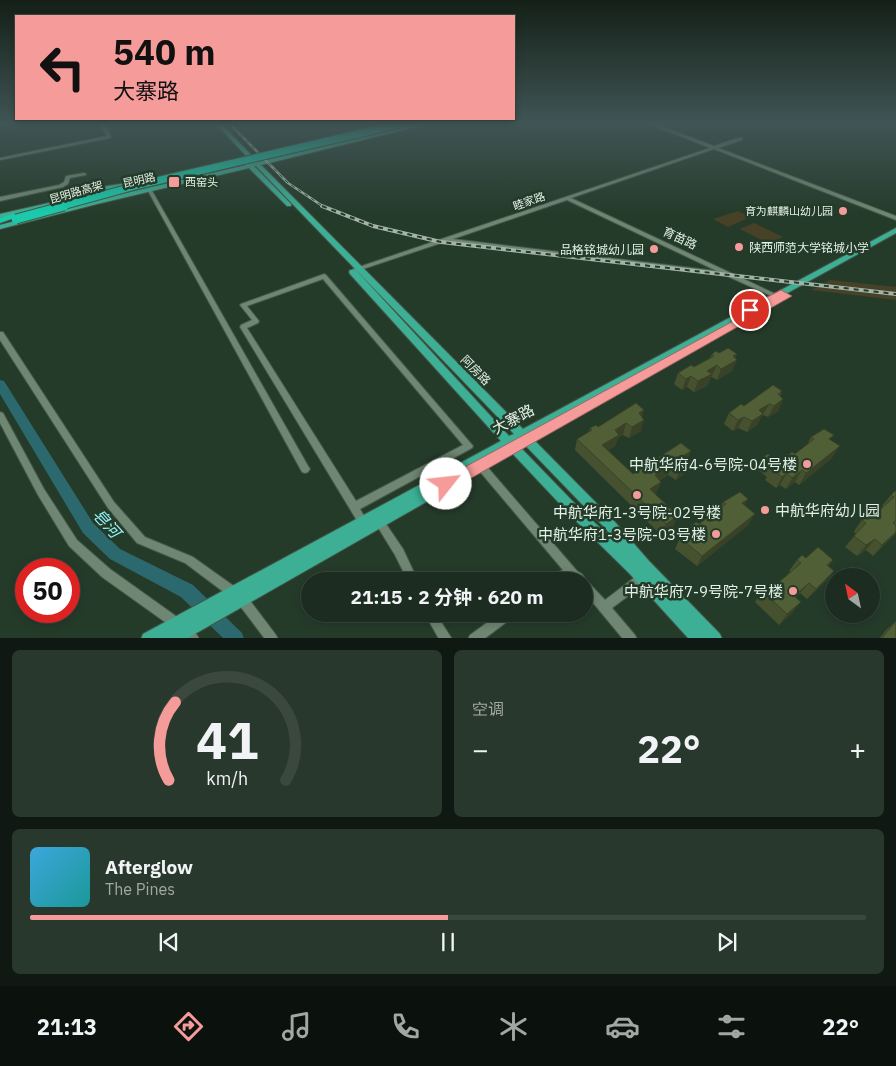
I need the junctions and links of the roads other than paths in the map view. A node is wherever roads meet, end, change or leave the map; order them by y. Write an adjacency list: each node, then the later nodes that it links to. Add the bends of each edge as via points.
1 (27, 153): 10 (street)
2 (241, 153): 11 (main road, 阿房路)
3 (242, 153): 11 (main road, 阿房路)
4 (268, 153): 17 (highway, 昆明路高架, bridge, via 129,185)
5 (277, 153): 17 (highway, 昆明路高架, bridge)
6 (297, 153): 11 (main road, 昆明路)
7 (301, 153): 11 (main road, 昆明路)
8 (701, 153): 14 (street, 睦家路)
9 (722, 153): 18 (street)
10 (0, 158)
11 (252, 164): 13 (main road, 昆明路); 16 (main road, 昆明路, via 184,178 107,188); 24 (main road, 阿房路)
12 (84, 174): 15 (street, via 68,177 62,186)
13 (149, 189): 20 (main road, 昆明路); 34 (street)
14 (571, 198): 23 (street, 睦家路); 25 (street, 育苗路); 26 (street, 育苗路)
15 (0, 199)
16 (0, 216)
17 (16, 218): 19 (highway)
18 (896, 218)
19 (0, 222)
20 (0, 228)
21 (896, 230): 26 (main road, 大寨路)
22 (896, 236): 26 (main road, 大寨路)
23 (446, 240): 24 (street, 睦家路); 25 (street)
24 (355, 270): 28 (main road, 阿房路); 29 (main road, 阿房路)
25 (729, 274): 26 (street, 育苗路)
26 (782, 296): 31 (main road, 大寨路)
27 (0, 334): 42 (street, via 111,505 141,540 189,560)
28 (481, 392): 29 (main road); 31 (main road, 阿房路)
29 (468, 399): 32 (main road, 阿房路)
30 (0, 415): 46 (street, via 73,544 106,574)
31 (524, 436): 32 (main road, 大寨路); 54 (main road, 阿房路)
32 (511, 444): 33 (main road, 大寨路); 36 (main road, 大寨路); 40 (main road, 阿房路)
33 (480, 466): 37 (main road, 大寨路); 39 (street)
34 (305, 469)
35 (354, 507): 35 (street, via 242,327 256,321 243,304 324,276 469,446); 36 (street)
36 (362, 521): 42 (main road, 大寨路)
37 (379, 521): 38 (street); 42 (main road, 大寨路)
38 (409, 572)
39 (571, 572)
40 (643, 578): 43 (street); 53 (main road, 阿房路)
41 (593, 594): 43 (street)
42 (232, 598): 46 (main road, 大寨路); 49 (street)
43 (604, 607): 52 (street)
44 (435, 622): 50 (street)
45 (497, 622): 51 (street)
46 (188, 626): 47 (main road, 大寨路); 48 (main road, 大寨路)
47 (148, 638)
48 (171, 638)
49 (272, 638)
50 (446, 638)
51 (474, 638)
52 (631, 638)
53 (699, 638)
54 (715, 638)

